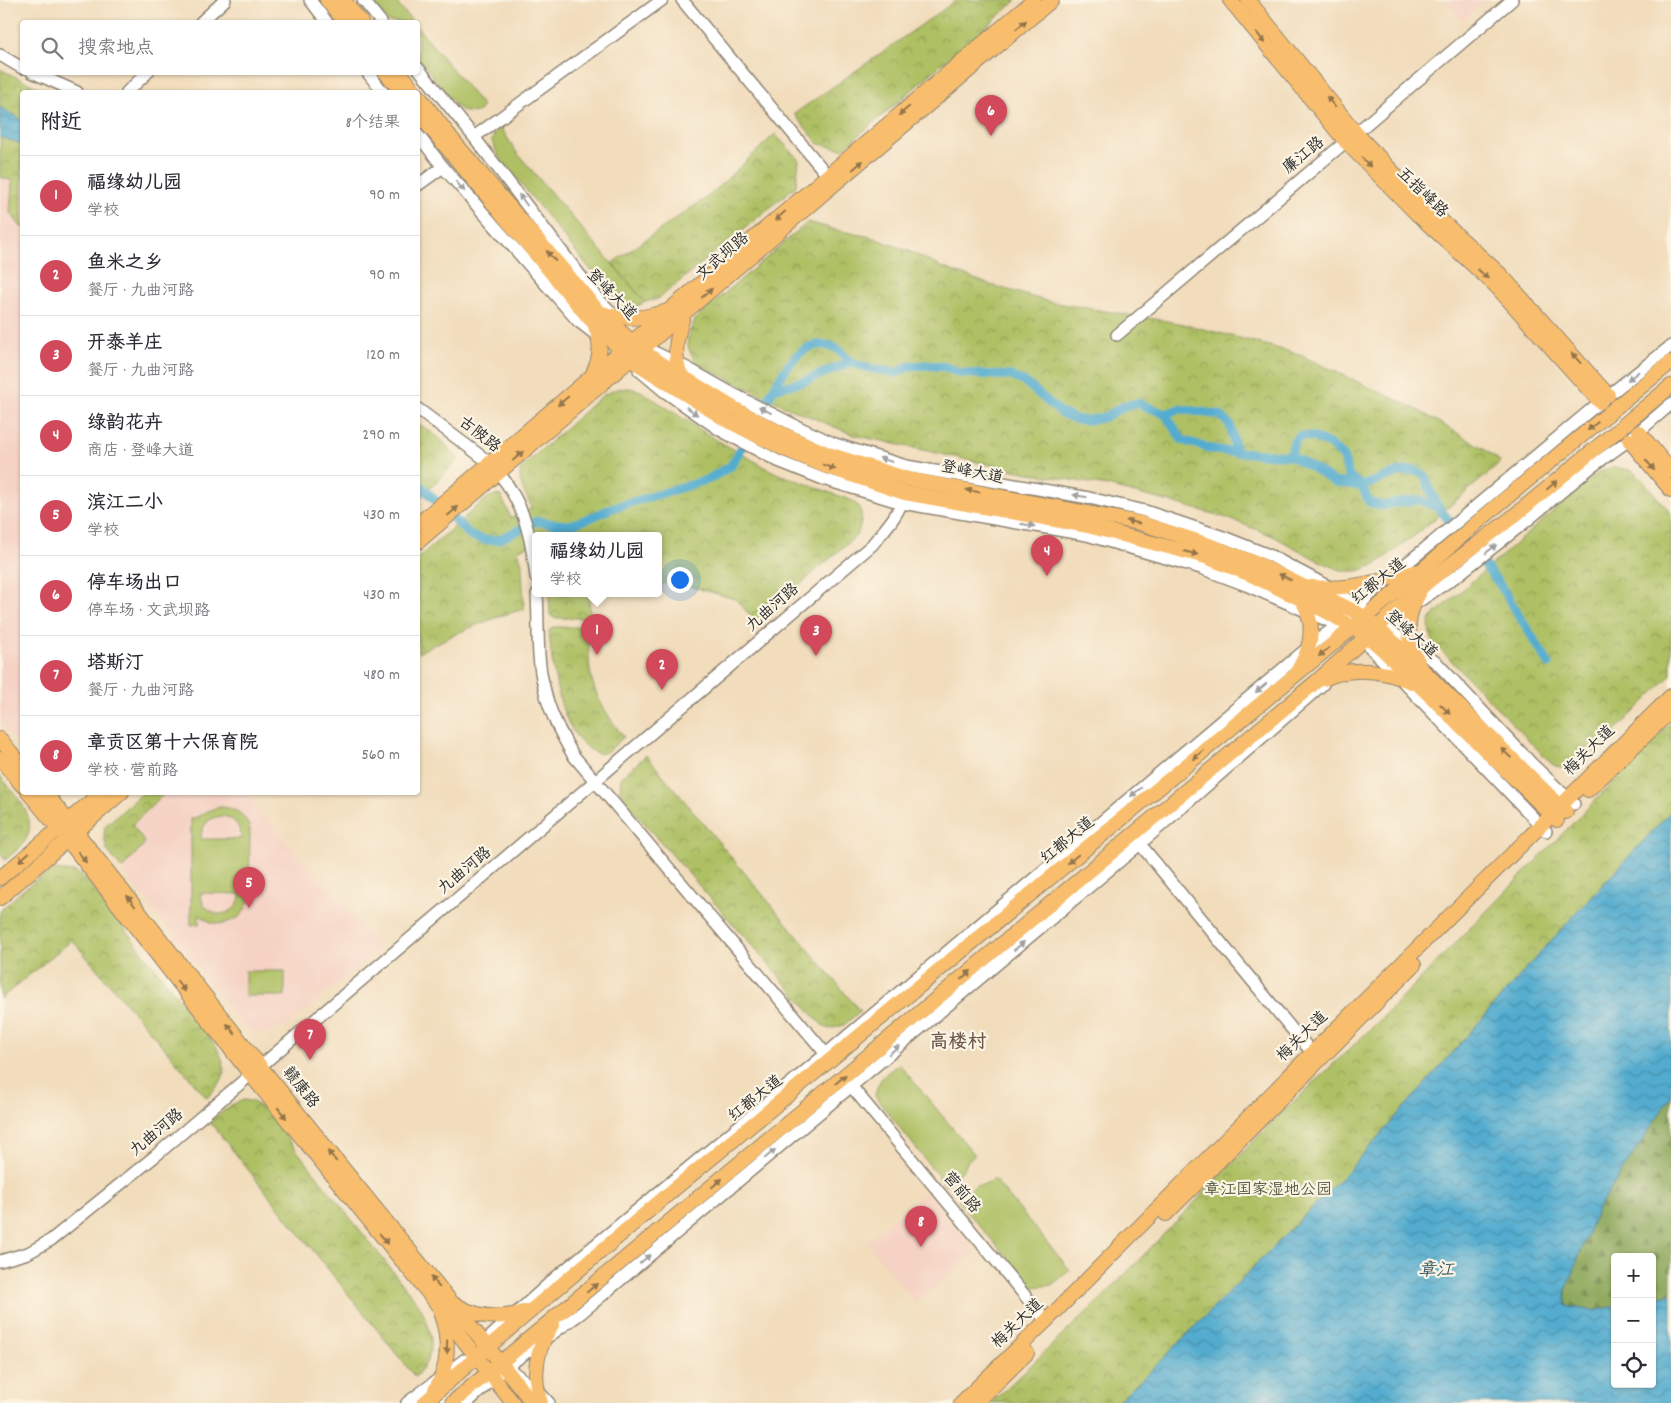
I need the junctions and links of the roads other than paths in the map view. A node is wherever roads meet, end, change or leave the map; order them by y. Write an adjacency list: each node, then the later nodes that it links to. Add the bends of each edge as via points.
1 (225, 0): 13 (street)
2 (310, 0): 14 (street)
3 (327, 0): 15 (main road)
4 (343, 0): 16 (main road)
5 (363, 0): 17 (street)
6 (662, 0): 33 (street)
7 (682, 0): 37 (street)
8 (1034, 0): 37 (main road, 文武坝路, one-way to 37)
9 (1052, 0): 37 (main road, 文武坝路, one-way to 9)
10 (1230, 0): 34 (main road, 五指峰路, one-way to 34)
11 (1248, 0): 34 (main road, 五指峰路, one-way to 11)
12 (1512, 0): 34 (street, 廉江路)
13 (203, 20)
14 (326, 20)
15 (343, 20)
16 (359, 20)
17 (379, 20)
18 (0, 55): 19 (street)
19 (20, 67)
20 (420, 70): 33 (street)
21 (39, 75): 26 (street)
22 (145, 75): 27 (street)
23 (369, 75): 28 (street)
24 (387, 75): 29 (main road)
25 (402, 75): 30 (main road, 登峰大道)
26 (72, 90)
27 (129, 90)
28 (381, 90)
29 (399, 90)
30 (413, 90)
31 (420, 99): 40 (main road, 登峰大道, one-way to 31)
32 (420, 114): 40 (main road, 登峰大道)
33 (474, 137): 41 (street, one-way to 33, via 599,300)
34 (1351, 137): 42 (street, 廉江路); 53 (main road, 五指峰路, via 1502,276)
35 (420, 138): 36 (street)
36 (443, 167): 38 (street); 43 (street, one-way to 43, via 578,321)
37 (831, 180): 39 (main road, 文武坝路)
38 (420, 184)
39 (679, 311): 41 (main road); 45 (main road, 文武坝路); 47 (main road, via 676,344)
40 (594, 316): 41 (main road); 43 (main road); 45 (main road, 登峰大道)
41 (617, 318): 45 (street)
42 (1117, 334)
43 (599, 337): 45 (street); 49 (main road, via 598,362)
44 (1671, 346): 53 (street, one-way to 53)
45 (631, 350): 47 (main road, 登峰大道); 48 (street); 49 (main road, 文武坝路); 50 (main road, 文武坝路); 51 (main road, 登峰大道)
46 (1671, 362): 67 (main road, 红都大道, one-way to 67, via 1500,503)
47 (679, 369): 56 (main road, 登峰大道); 58 (street, one-way to 47, via 735,395)
48 (643, 374): 50 (main road, via 620,375); 51 (main road); 56 (street, one-way to 56, via 664,391)
49 (588, 380): 59 (main road, 文武坝路, one-way to 59)
50 (606, 381): 59 (main road, 文武坝路, one-way to 50)
51 (664, 381): 56 (main road, 登峰大道)
52 (1671, 386): 64 (main road, 红都大道, one-way to 52)
53 (1604, 398): 67 (street, via 1495,489)
54 (1671, 404): 57 (street)
55 (420, 411): 59 (street, 古陂路)
56 (728, 420): 58 (main road, 登峰大道); 58 (street)
57 (1634, 436): 60 (main road); 62 (main road, one-way to 62); 64 (street)
58 (786, 443): 61 (main road, 登峰大道, one-way to 58); 63 (main road, 登峰大道, one-way to 63, via 825,466)
59 (494, 468): 65 (main road, 文武坝路); 66 (street, 古陂路, via 514,494 526,521)
60 (1671, 471)
61 (909, 473): 63 (street, 九曲河路); 70 (street, one-way to 61, via 1269,555 1145,511 1089,498); 72 (main road, 登峰大道, one-way to 61, via 1258,564 1140,523)
62 (1671, 490)
63 (904, 498): 72 (main road, 登峰大道, one-way to 72, via 1088,526 1146,540 1206,557); 89 (street, 九曲河路, via 872,545)
64 (1519, 520): 67 (main road, 红都大道, one-way to 64)
65 (420, 534)
66 (532, 548)
67 (1445, 559): 68 (main road, 红都大道); 69 (street); 73 (street)
68 (1425, 576): 69 (main road, via 1402,574); 73 (main road); 74 (main road, 红都大道); 76 (main road, 红都大道)
69 (1387, 579): 70 (main road); 74 (street)
70 (1331, 588): 72 (main road); 74 (street)
71 (537, 597): 89 (street, via 544,688 565,740)
72 (1305, 599): 74 (main road, 登峰大道); 75 (main road, 登峰大道); 78 (main road, via 1312,632)
73 (1412, 606): 76 (street); 77 (main road)
74 (1361, 612): 75 (main road, 红都大道); 76 (main road, 登峰大道)
75 (1346, 626): 76 (main road, 登峰大道); 78 (street); 80 (main road, 红都大道, one-way to 80)
76 (1374, 634): 77 (street); 79 (street); 81 (street); 82 (main road, 红都大道); 83 (main road, 登峰大道)
77 (1411, 645): 83 (main road); 95 (street, via 1437,663 1532,764)
78 (1310, 646): 80 (main road); 101 (street, one-way to 101)
79 (1333, 674): 81 (main road, via 1369,671); 82 (main road); 98 (street)
80 (1293, 677): 106 (main road, 红都大道, one-way to 106)
81 (1398, 677): 83 (main road); 96 (street, one-way to 96)
82 (1316, 682): 109 (main road, 红都大道, one-way to 82)
83 (1427, 682): 95 (main road, 登峰大道)
84 (1671, 696): 95 (main road, 梅关大道)
85 (1671, 711): 95 (main road, 梅关大道)
86 (0, 739): 88 (main road)
87 (0, 759): 90 (main road)
88 (20, 764)
89 (595, 782): 101 (street); 103 (street, 九曲河路)
90 (20, 784)
91 (31, 795): 97 (main road, 赣康路)
92 (47, 795): 97 (main road, 赣康路)
93 (99, 795): 97 (main road)
94 (118, 795): 97 (main road)
95 (1563, 809): 96 (main road, 梅关大道)
96 (1544, 828): 102 (main road, 梅关大道)
97 (68, 830): 99 (main road, one-way to 99); 100 (main road); 103 (main road, 赣康路)
98 (1140, 844): 102 (street); 104 (street, one-way to 98)
99 (0, 878)
100 (0, 898)
101 (826, 1054): 110 (street)
102 (1316, 1057): 111 (main road, 梅关大道); 126 (main road, 梅关大道)
103 (255, 1070): 105 (street, 九曲河路, via 51,1240 28,1253); 107 (main road, 赣康路, one-way to 107); 108 (main road, 赣康路, one-way to 103)
104 (851, 1086): 111 (street, 营前路); 112 (street, one-way to 104, via 581,1313)
105 (0, 1261)
106 (548, 1297): 110 (main road, via 533,1308); 113 (main road, 红都大道)
107 (434, 1300): 113 (main road, 赣康路); 116 (main road, one-way to 116, via 444,1322 447,1339)
108 (449, 1300): 110 (main road, via 481,1315); 113 (main road, 赣康路)
109 (565, 1310): 112 (main road); 114 (main road, 红都大道)
110 (513, 1315): 113 (street)
111 (1046, 1321): 125 (main road, 梅关大道)
112 (544, 1338): 114 (street); 117 (main road, via 537,1361)
113 (480, 1350): 114 (main road, 赣康路); 115 (main road, 赣康路); 116 (street); 118 (main road, 红都大道)
114 (503, 1366): 115 (main road, 红都大道); 117 (main road, 赣康路)
115 (491, 1376): 120 (main road, 红都大道); 121 (street); 122 (street); 123 (main road, 赣康路)
116 (441, 1378): 118 (main road); 119 (street)
117 (537, 1399): 124 (street)
118 (425, 1402)
119 (408, 1403)
120 (452, 1403)
121 (467, 1403)
122 (507, 1403)
123 (513, 1403)
124 (550, 1403)
125 (961, 1403)
126 (976, 1403)

